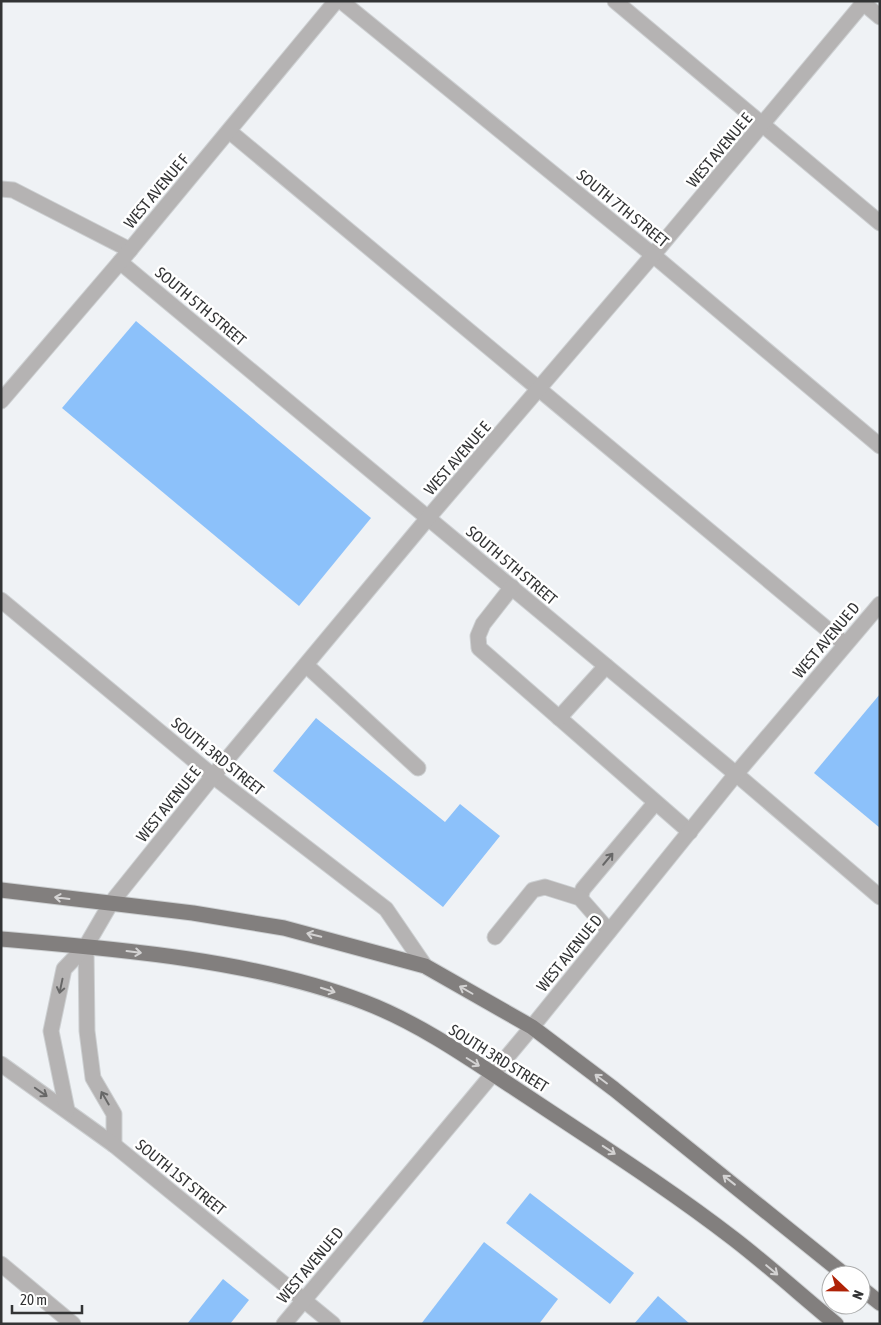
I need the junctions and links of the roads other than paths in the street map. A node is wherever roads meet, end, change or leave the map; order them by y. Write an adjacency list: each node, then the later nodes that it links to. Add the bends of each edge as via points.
1 (336, 1): 7 (street, WEST AVENUE F)
2 (341, 1): 11 (street, SOUTH 7TH STREET)
3 (615, 1): 6 (street)
4 (863, 2): 5 (street); 6 (street, WEST AVENUE E)
5 (880, 17)
6 (762, 124): 9 (street); 11 (street, WEST AVENUE E)
7 (229, 131): 10 (street, WEST AVENUE F); 13 (street)
8 (1, 189): 10 (street, via 13,190)
9 (880, 223)
10 (130, 250): 12 (street, WEST AVENUE F)
11 (653, 255): 13 (street, WEST AVENUE E); 15 (street, SOUTH 7TH STREET)
12 (120, 262): 14 (street, WEST AVENUE F); 16 (street, SOUTH 5TH STREET)
13 (539, 389): 16 (street, WEST AVENUE E); 20 (street)
14 (1, 402)
15 (880, 446)
16 (428, 518): 17 (street, SOUTH 5TH STREET); 21 (street, WEST AVENUE E)
17 (512, 587): 22 (street, SOUTH 5TH STREET); 23 (street, via 483,624 478,636 479,648)
18 (1, 600): 26 (street, SOUTH 3RD STREET)
19 (880, 604): 20 (street, WEST AVENUE D)
20 (846, 644): 25 (street, WEST AVENUE D)
21 (306, 665): 24 (street); 26 (street, WEST AVENUE E)
22 (606, 666): 23 (street); 25 (street, SOUTH 5TH STREET)
23 (559, 718): 27 (street)
24 (418, 768)
25 (736, 774): 28 (street, WEST AVENUE D); 30 (street, SOUTH 5TH STREET)
26 (213, 776): 32 (street, WEST AVENUE E); 37 (street, SOUTH 3RD STREET, via 386,909)
27 (655, 803): 28 (street); 31 (street, one-way to 27, via 583,889)
28 (690, 832): 33 (street, WEST AVENUE D)
29 (1, 890): 32 (main road, one-way to 29)
30 (880, 897)
31 (580, 898): 33 (street); 34 (street, via 544,888 533,890)
32 (111, 904): 36 (street, WEST AVENUE E); 37 (main road, SOUTH 3RD STREET, one-way to 32, via 284,928)
33 (609, 931): 38 (street, WEST AVENUE D)
34 (495, 937)
35 (1, 939): 36 (main road)
36 (86, 946): 40 (main road, SOUTH 3RD STREET, one-way to 40, via 246,970 321,988 404,1019); 41 (street, WEST AVENUE E, one-way to 41, via 64,969 51,1031); 42 (street, one-way to 36, via 114,1114 93,1078 87,1030)
37 (425, 966): 38 (main road, SOUTH 3RD STREET, one-way to 37)
38 (532, 1027): 40 (street, WEST AVENUE D); 44 (main road, SOUTH 3RD STREET, one-way to 38)
39 (1, 1064): 41 (street, SOUTH 1ST STREET, one-way to 41)
40 (492, 1074): 45 (street, WEST AVENUE D); 49 (main road, SOUTH 3RD STREET, one-way to 49, via 626,1162 734,1239)
41 (67, 1110): 42 (street, SOUTH 1ST STREET)
42 (114, 1144): 45 (street, SOUTH 1ST STREET)
43 (1, 1264): 46 (street)
44 (834, 1265)
45 (304, 1300): 47 (street, WEST AVENUE D); 48 (street, SOUTH 1ST STREET)
46 (73, 1324)
47 (284, 1324)
48 (333, 1324)
49 (836, 1324)

